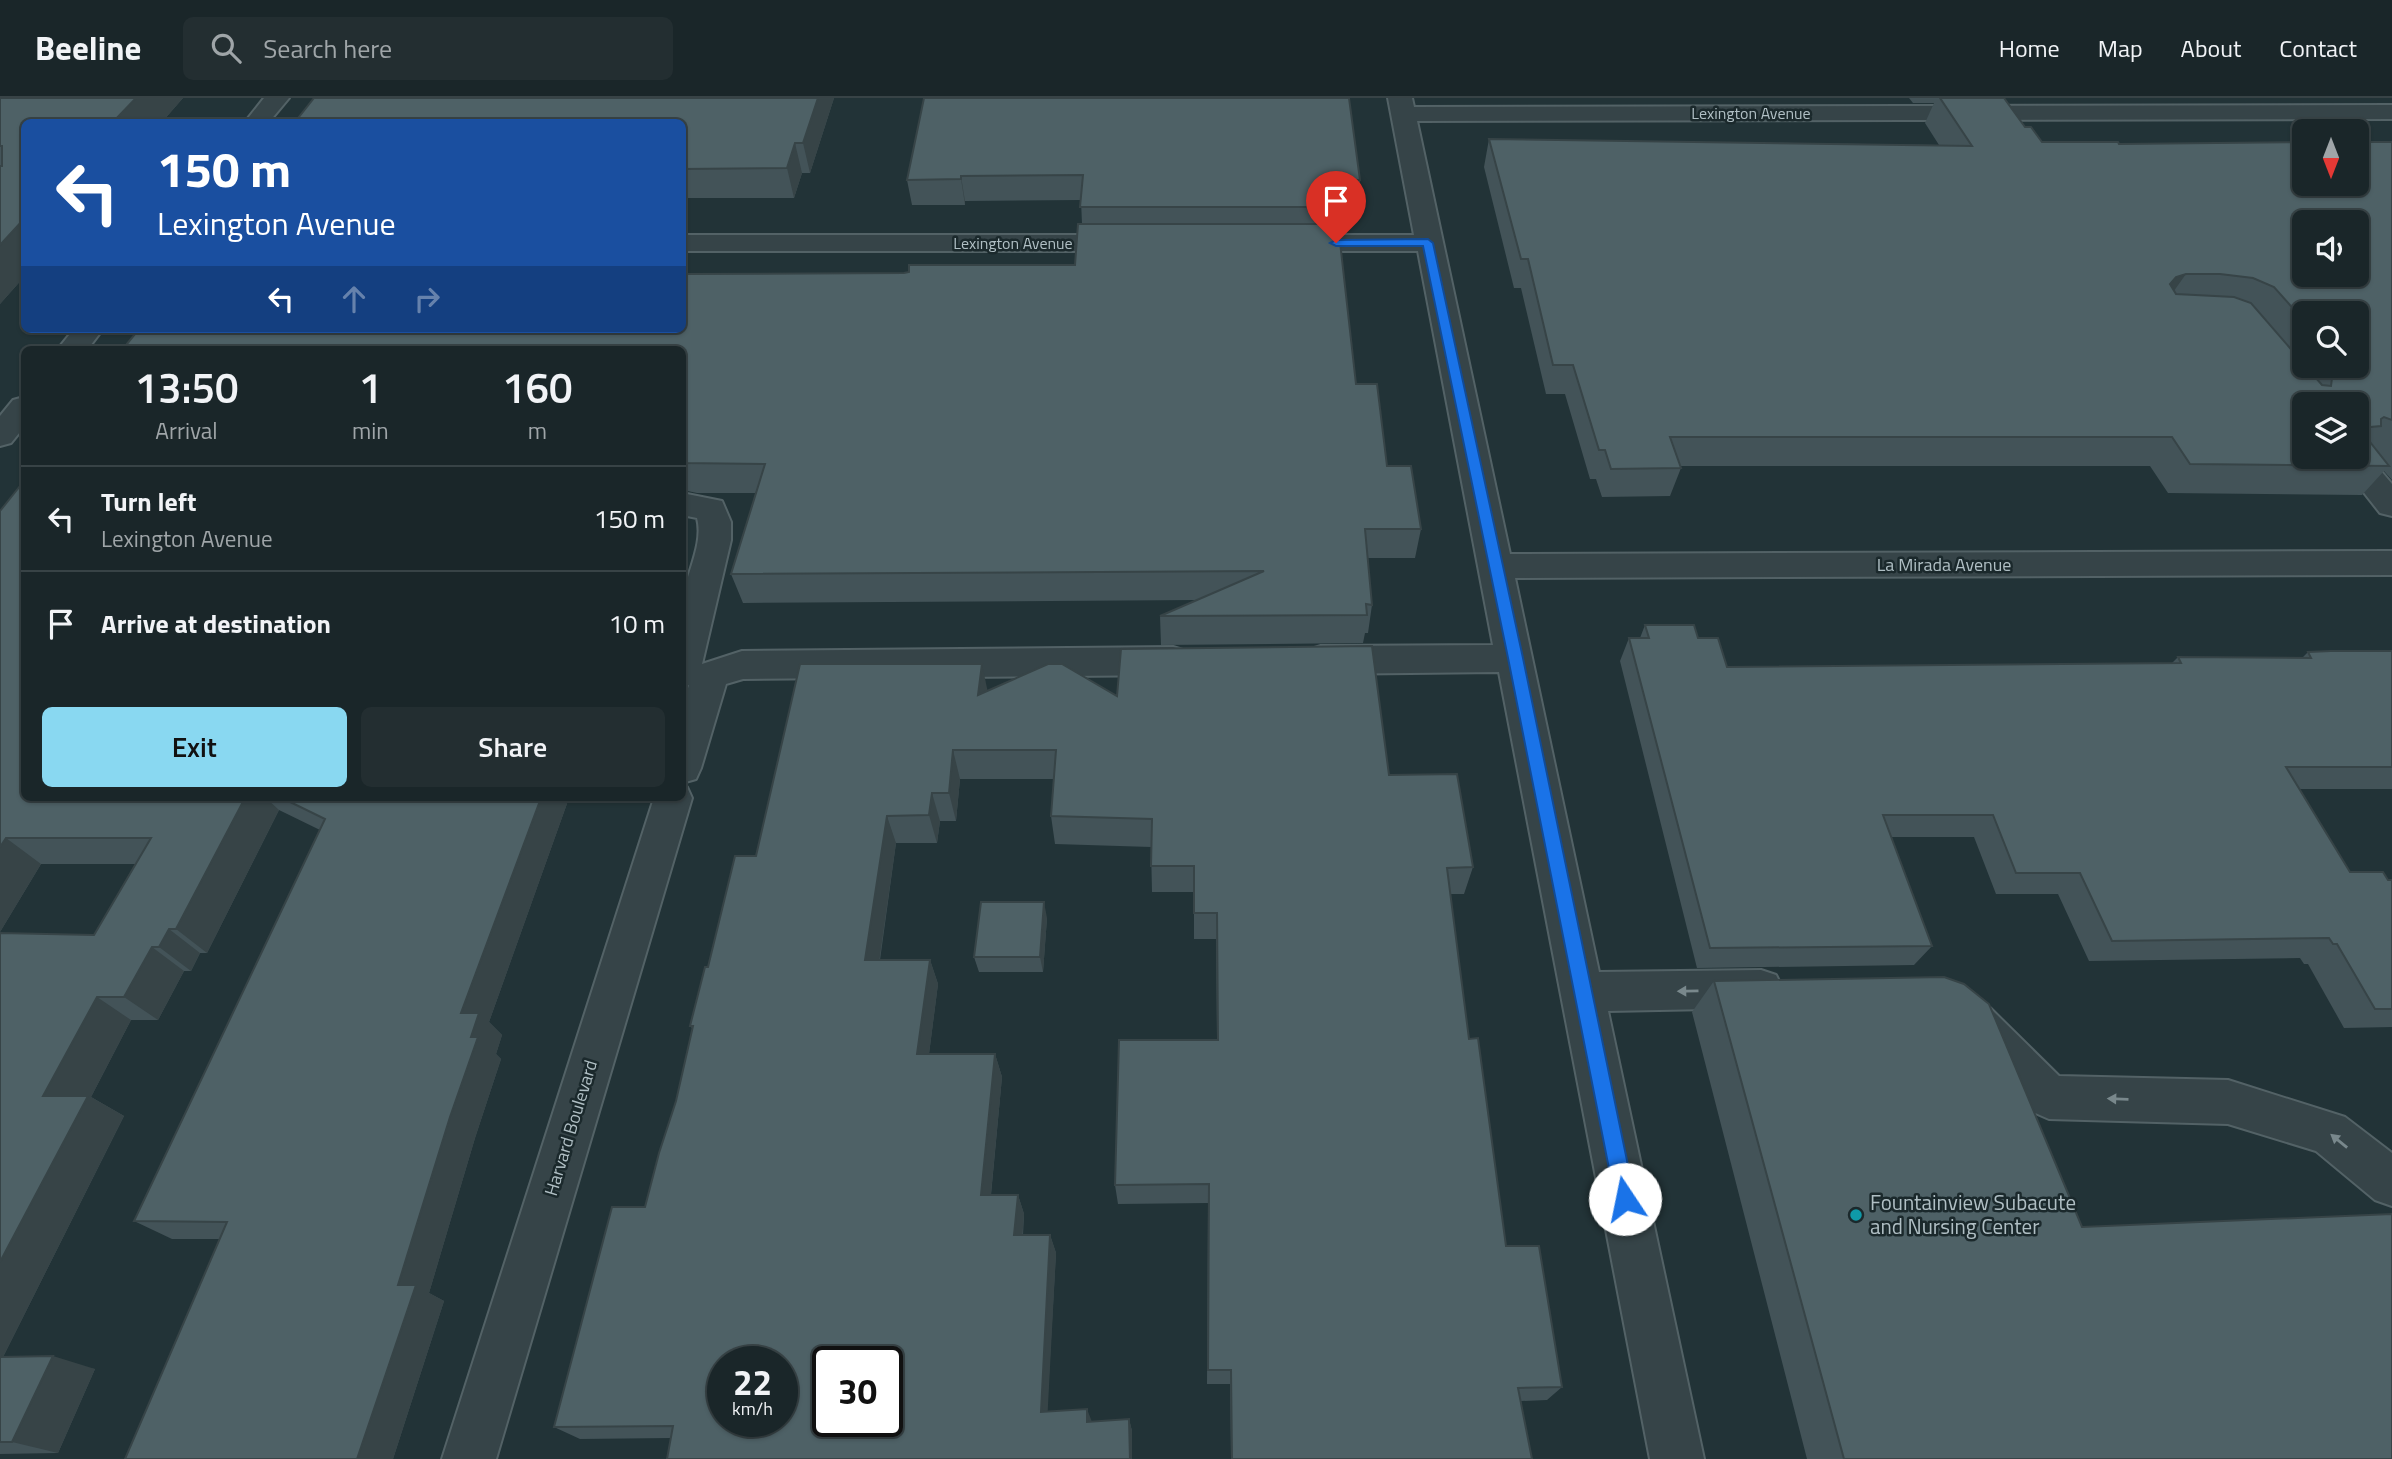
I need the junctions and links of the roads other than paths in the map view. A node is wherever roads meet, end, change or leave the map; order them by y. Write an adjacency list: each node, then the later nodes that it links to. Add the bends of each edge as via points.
1 (277, 98): 5 (street)
2 (2350, 105): 3 (street, Lexington Avenue); 4 (street, Lexington Avenue)
3 (1402, 106): 9 (street)
4 (2392, 112)
5 (260, 119)
6 (686, 243): 7 (street, Lexington Avenue)
7 (1154, 243)
8 (1265, 243): 9 (street)
9 (1428, 243): 14 (street)
10 (2362, 469): 12 (street)
11 (686, 505): 18 (street, via 709,509 715,522)
12 (2392, 505)
13 (2392, 563): 14 (street, La Mirada Avenue)
14 (1497, 566): 15 (street)
15 (1516, 658): 16 (street); 22 (street)
16 (1293, 660)
17 (1210, 661): 18 (street, via 742,665)
18 (694, 688): 19 (street)
19 (686, 741)
20 (672, 801): 25 (street, Harvard Boulevard)
21 (1801, 989): 22 (street, one-way to 22)
22 (1583, 992): 26 (street)
23 (1945, 998): 24 (street, one-way to 23, via 2329,1133 2228,1102 2049,1097 1956,1002)
24 (2392, 1183)
25 (470, 1459)
26 (1678, 1459)

